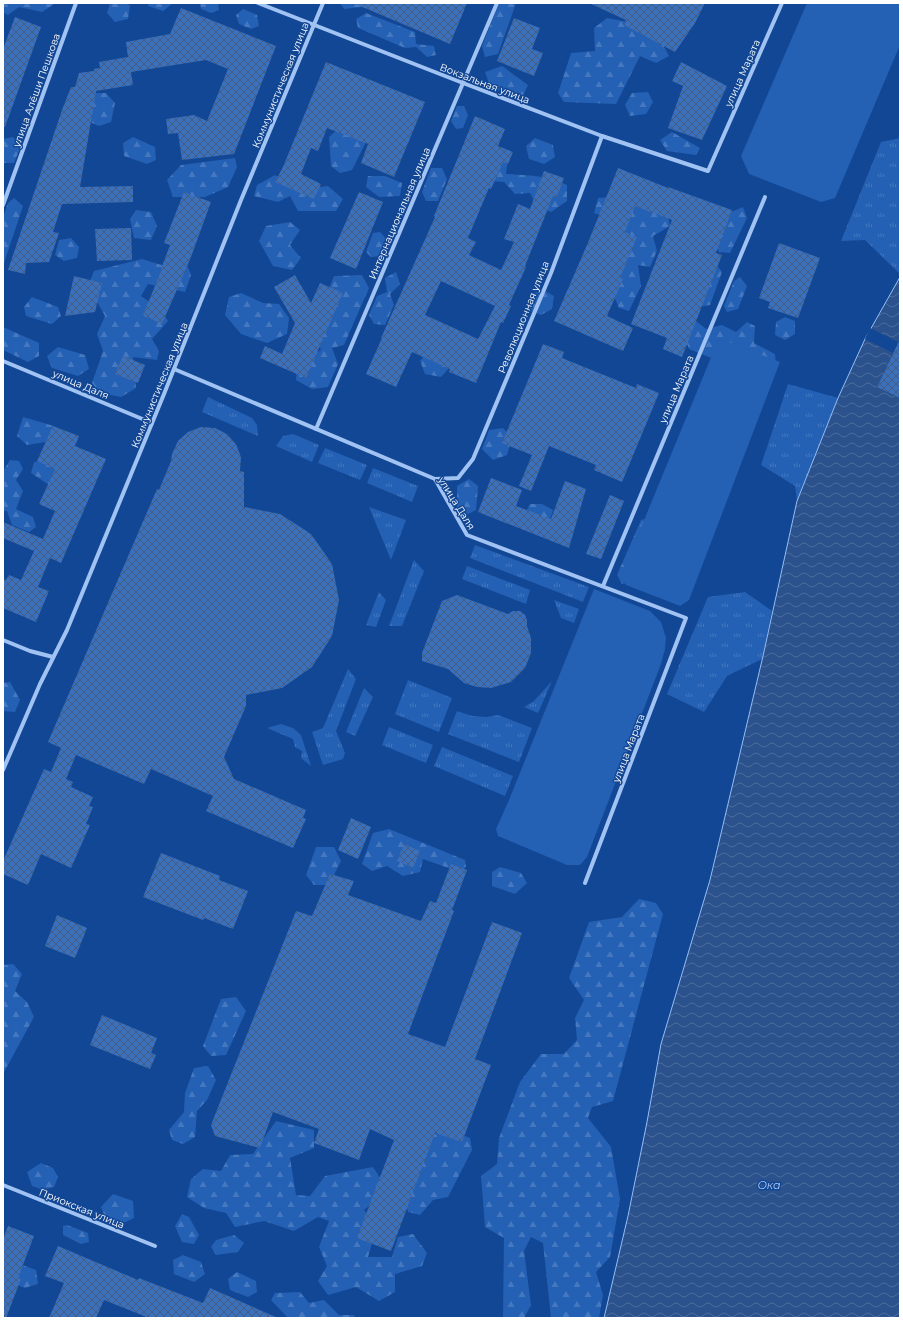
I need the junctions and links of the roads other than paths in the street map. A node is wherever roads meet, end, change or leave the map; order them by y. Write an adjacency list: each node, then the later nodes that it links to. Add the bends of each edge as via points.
1 (76, 3): 11 (street, улица Алёши Пешкова)
2 (258, 3): 6 (street, Вокзальная улица)
3 (323, 3): 6 (street, Коммунистическая улица)
4 (497, 3): 7 (street, Интернациональная улица)
5 (782, 3): 9 (street, улица Марата)
6 (314, 25): 7 (street, Вокзальная улица); 13 (street, Коммунистическая улица)
7 (463, 84): 8 (street, Вокзальная улица); 15 (street, Интернациональная улица)
8 (602, 136): 9 (street, Вокзальная улица); 16 (street, Революционная улица, via 550,273 473,459 458,478)
9 (708, 171)
10 (765, 197): 17 (street, улица Марата)
11 (3, 206)
12 (3, 361): 14 (street, улица Даля)
13 (174, 369): 14 (street, Коммунистическая улица); 15 (street, улица Даля)
14 (152, 423): 20 (street, Коммунистическая улица, via 67,630)
15 (316, 429): 16 (street, улица Даля)
16 (435, 479): 17 (street, улица Даля, via 467,535)
17 (603, 586): 18 (street, улица Даля)
18 (686, 618): 22 (street, улица Марата)
19 (3, 640): 20 (street)
20 (53, 657): 21 (street, Коммунистическая улица)
21 (3, 770)
22 (584, 883)
23 (3, 1185): 24 (street, Приокская улица)
24 (155, 1246)

